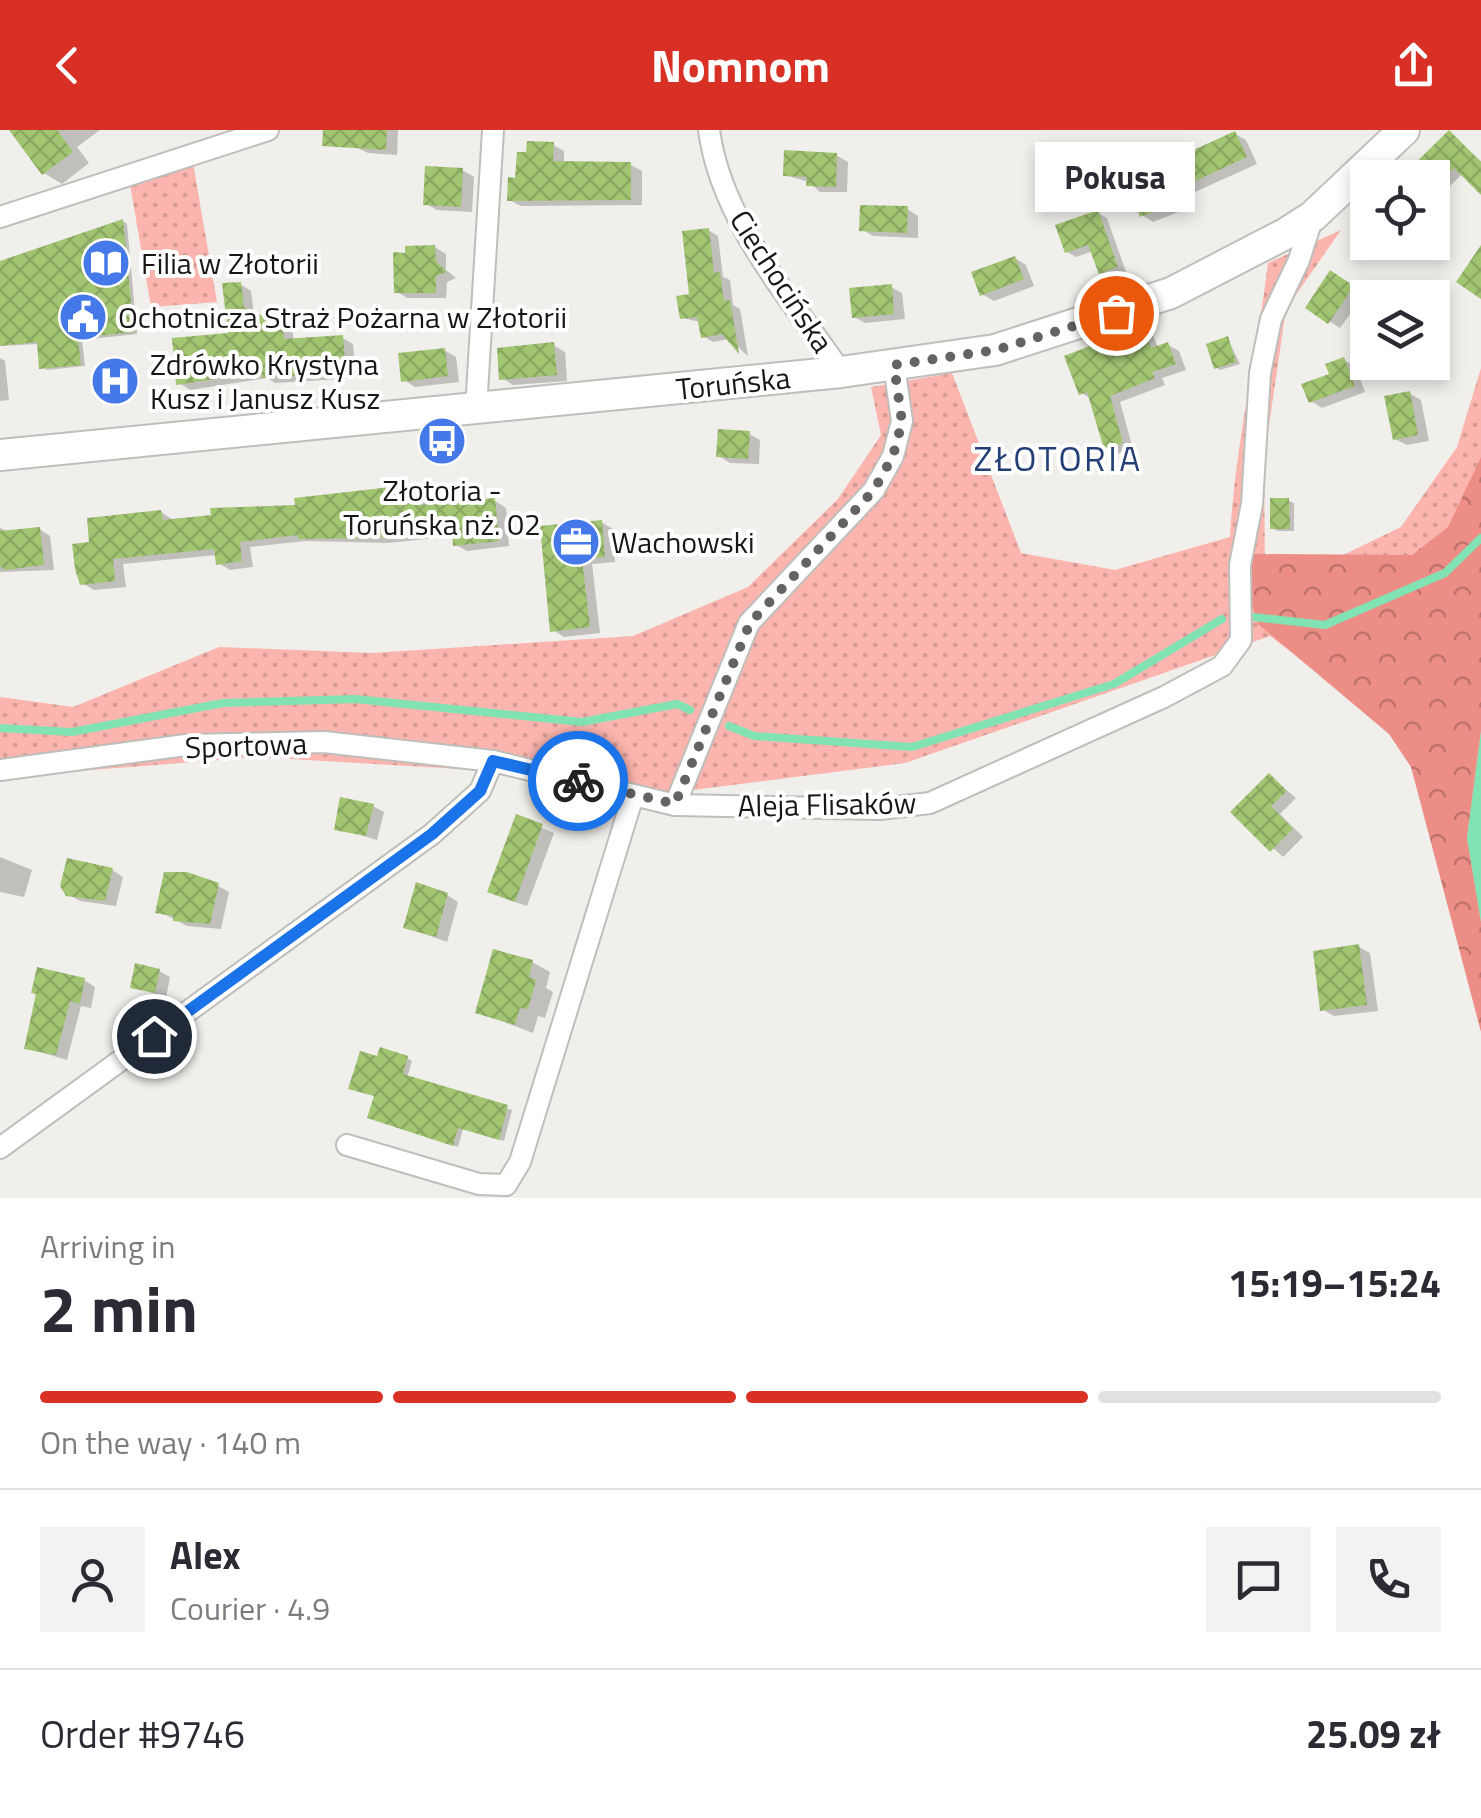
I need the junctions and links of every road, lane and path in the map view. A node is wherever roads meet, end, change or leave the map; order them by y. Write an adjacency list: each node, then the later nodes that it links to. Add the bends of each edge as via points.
1 (268, 130): 6 (street)
2 (493, 130): 9 (street)
3 (709, 130): 8 (street, Ciechocińska, via 713,158 755,248)
4 (1404, 130): 5 (main road, Toruńska)
5 (1313, 216): 7 (main road, Toruńska, via 1171,293 1088,323 996,350); 14 (street, Aleja Flisaków, via 1271,319 1239,580 1241,640 1222,666 930,803 880,809)
6 (0, 217)
7 (894, 365): 8 (main road, Toruńska); 14 (street, via 902,422 893,456 874,490 750,623)
8 (842, 372): 9 (main road, Toruńska)
9 (476, 409): 10 (main road, Toruńska)
10 (0, 455)
11 (493, 761): 12 (street, Sportowa, via 324,742 186,746); 13 (street, Aleja Flisaków); 16 (street, via 480,791 432,834)
12 (0, 770)
13 (633, 796): 14 (street, Aleja Flisaków); 15 (street, via 520,1162 506,1185 479,1184)
14 (675, 804)
15 (347, 1144)
16 (0, 1148)

